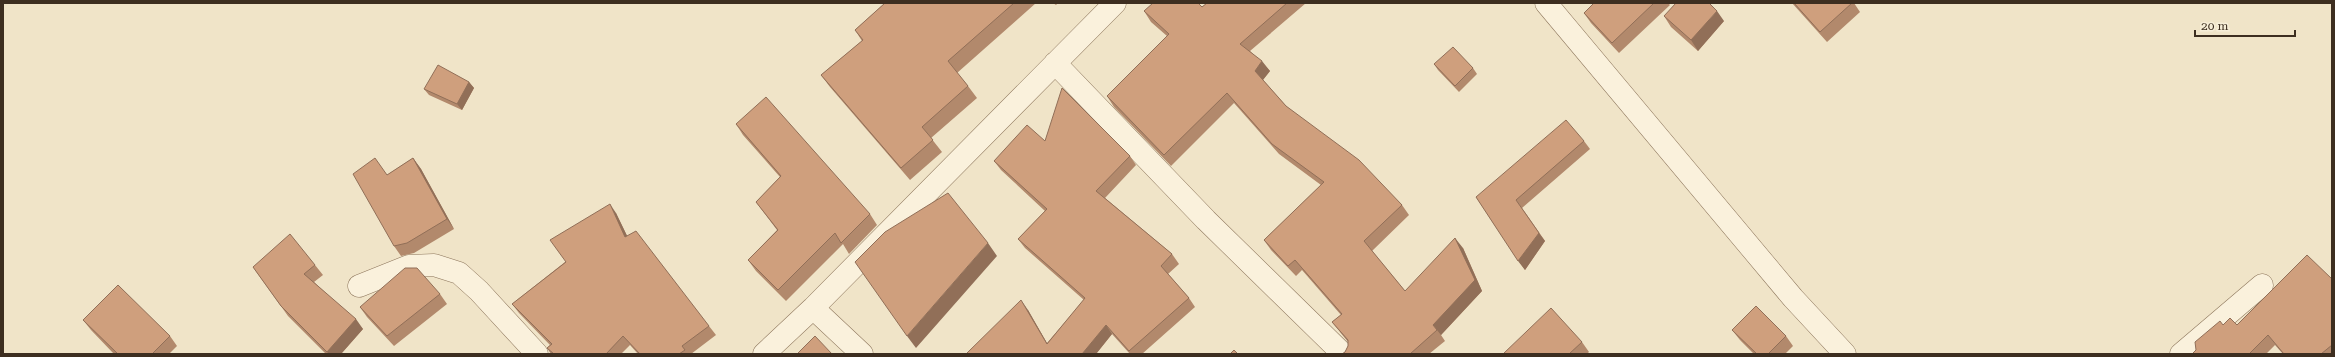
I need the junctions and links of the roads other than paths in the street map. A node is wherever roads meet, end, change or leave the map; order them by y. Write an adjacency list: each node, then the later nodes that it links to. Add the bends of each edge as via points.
1 (1115, 3): 3 (street)
2 (1546, 3): 11 (street, via 1793,298)
3 (1055, 63): 6 (street); 10 (street, via 1206,220)
4 (2262, 285): 12 (street)
5 (359, 286): 7 (street, via 409,266 434,265 459,273)
6 (813, 308): 8 (street); 9 (street)
7 (537, 354)
8 (764, 354)
9 (862, 354)
10 (1343, 354)
11 (1845, 354)
12 (2181, 354)

